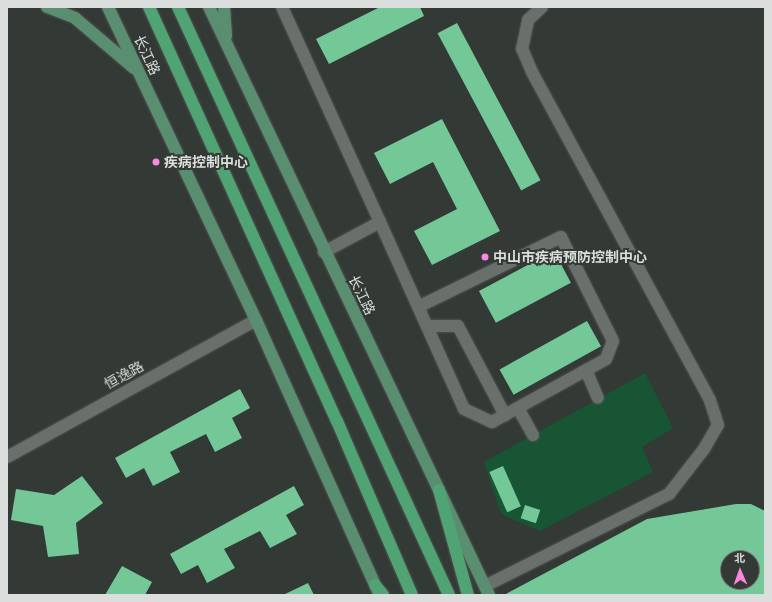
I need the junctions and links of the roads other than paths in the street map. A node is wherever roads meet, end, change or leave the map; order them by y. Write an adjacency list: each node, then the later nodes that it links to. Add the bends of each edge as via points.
1 (48, 7): 12 (main road, via 75,18)
2 (108, 7): 10 (main road, 长江路)
3 (113, 7): 10 (main road)
4 (149, 7): 28 (highway, 长江路, via 270,272)
5 (178, 7): 29 (highway)
6 (209, 7): 11 (main road, 长江路)
7 (224, 7): 11 (main road)
8 (282, 7): 13 (street)
9 (542, 7): 25 (street, via 528,20 522,49 532,72 710,400 718,425 704,449 669,494)
10 (114, 21): 12 (main road, 长江路)
11 (226, 41): 14 (main road, 长江路)
12 (137, 71): 16 (main road, 长江路)
13 (380, 222): 14 (street); 15 (street)
14 (324, 252): 24 (main road, 长江路)
15 (418, 307): 17 (street); 18 (street, via 561,237 613,341 606,359)
16 (256, 320): 23 (street, 恒逸路); 26 (main road, 长江路)
17 (427, 326): 21 (street, via 458,326); 21 (street, via 464,409 492,422)
18 (586, 370): 19 (street); 20 (street)
19 (598, 398)
20 (518, 408): 21 (street); 22 (street)
21 (505, 415)
22 (533, 434)
23 (7, 456)
24 (439, 490): 25 (main road, 长江路); 30 (highway)
25 (487, 591)
26 (377, 592): 27 (highway)
27 (383, 595)
28 (412, 595)
29 (449, 595)
30 (468, 595)

